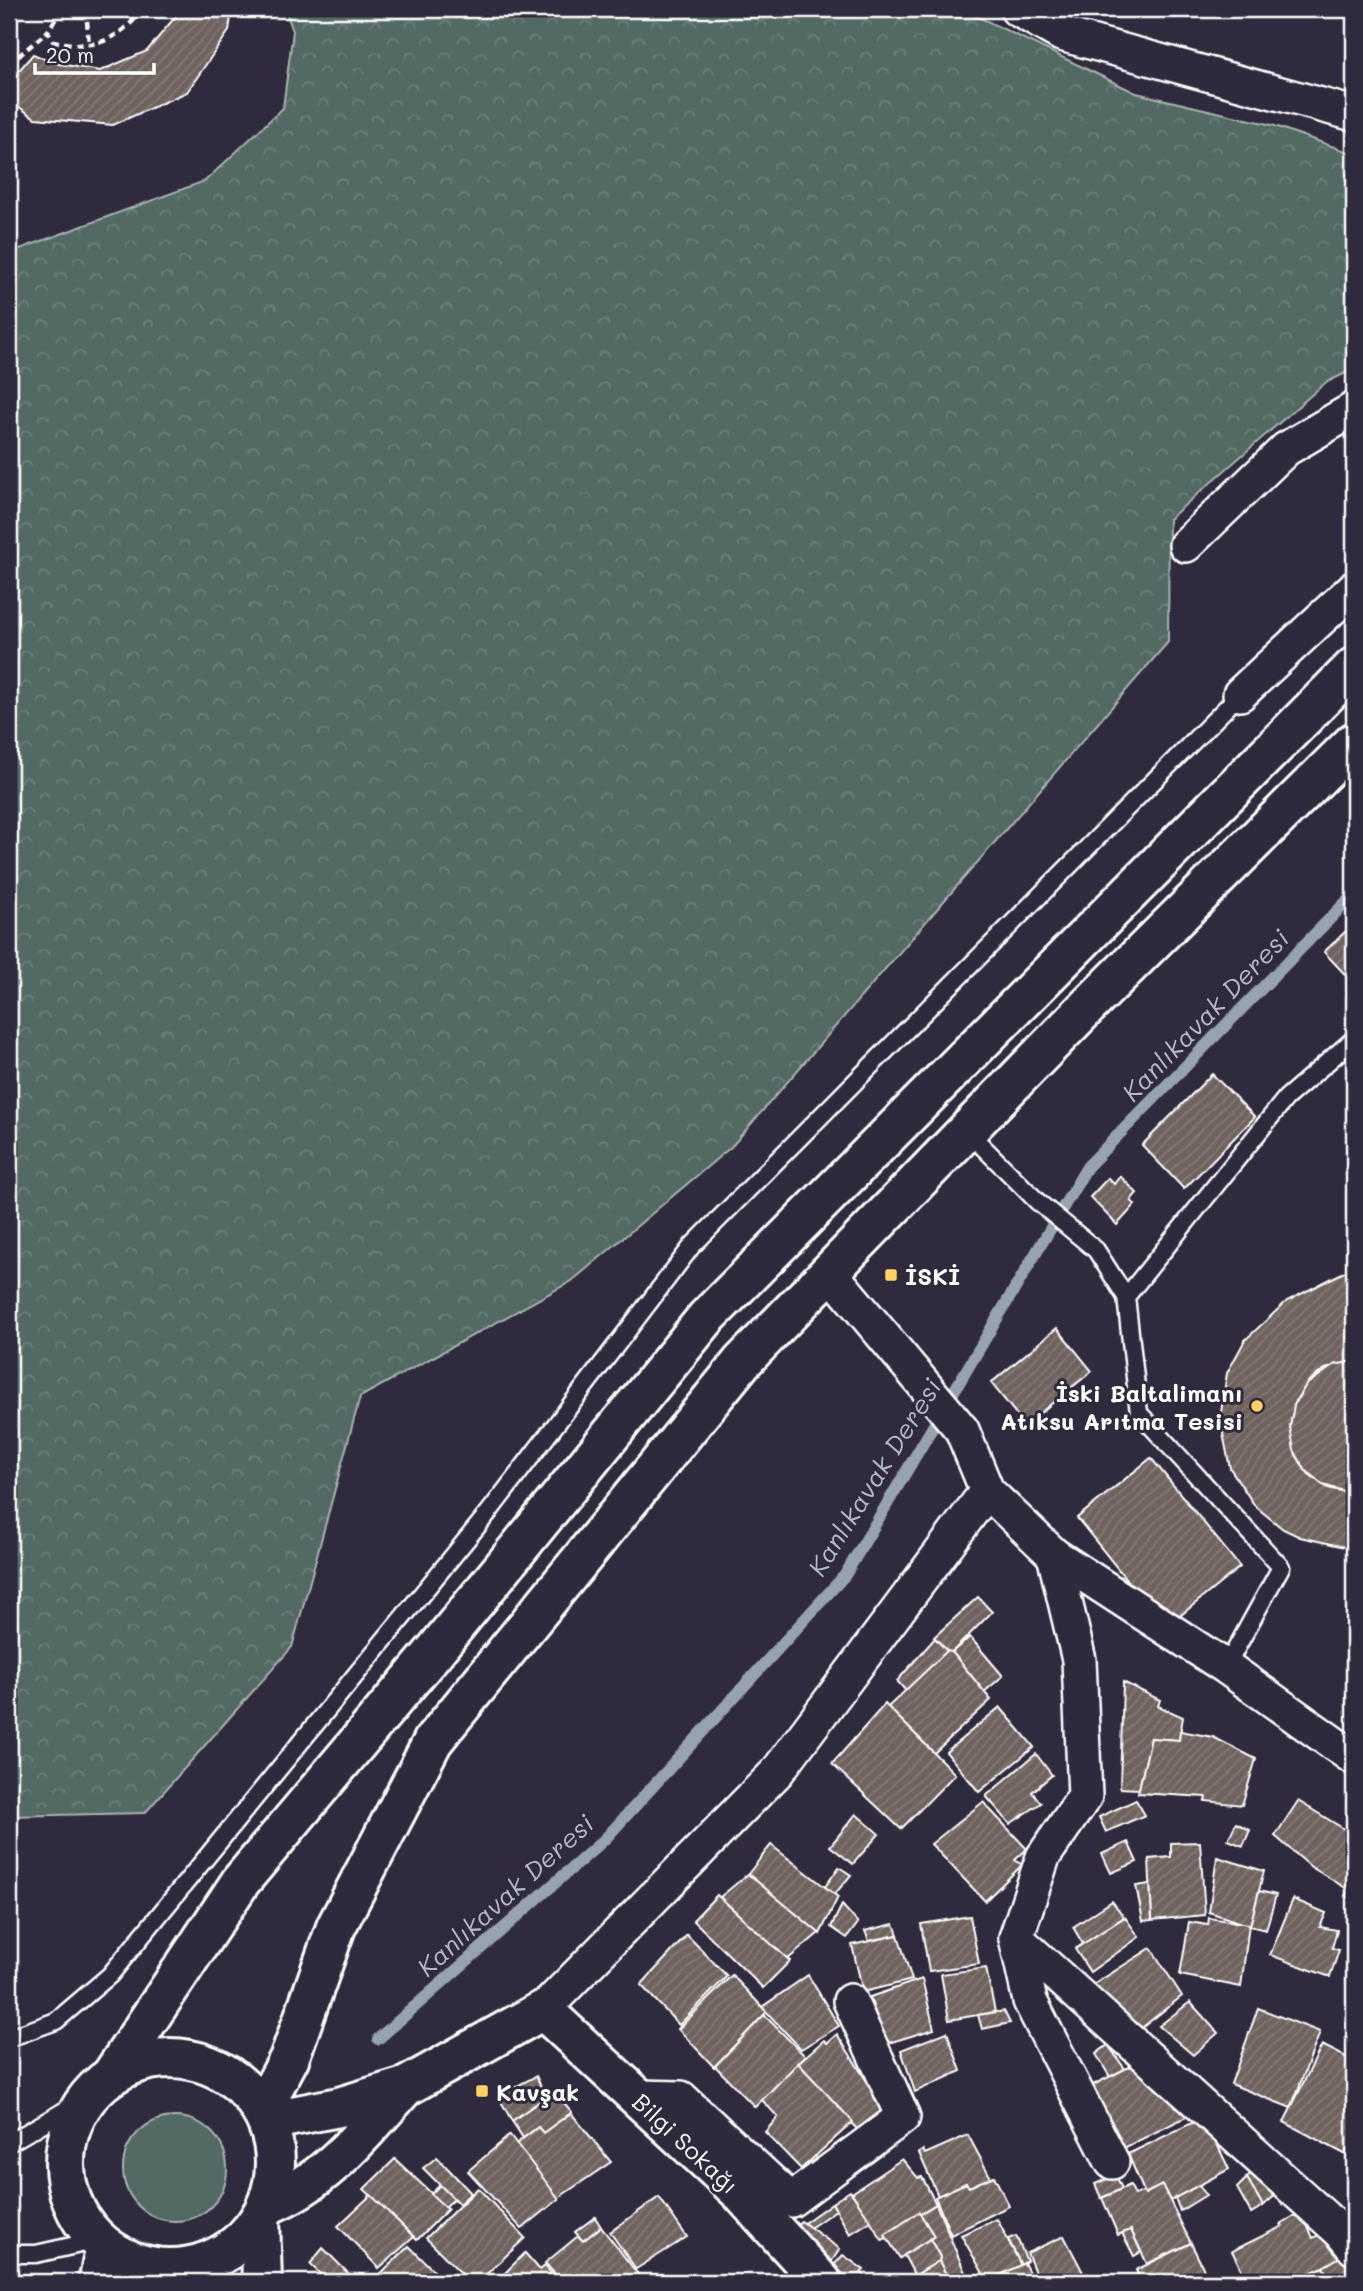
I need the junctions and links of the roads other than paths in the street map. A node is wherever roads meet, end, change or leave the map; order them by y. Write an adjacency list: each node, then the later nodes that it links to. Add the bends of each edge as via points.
1 (1017, 9): 2 (street, via 1060,34)
2 (1354, 114)
3 (1354, 409): 4 (street, via 1286,449)
4 (1186, 545)
5 (1354, 588): 7 (street)
6 (1354, 667): 21 (main road, via 706,1318 241,1881)
7 (1240, 694): 20 (lane, via 692,1246 489,1512 110,1975 56,2021)
8 (1354, 742): 10 (main road)
9 (1354, 1039): 12 (lane, via 1286,1097)
10 (966, 1130): 11 (main road); 12 (lane, via 1038,1202 1096,1250)
11 (829, 1271): 13 (street, via 962,1430); 24 (main road, via 742,1362 433,1741 336,1927)
12 (1126, 1297): 15 (lane, via 1139,1413 1281,1567)
13 (987, 1491): 14 (street); 19 (street, via 777,1772)
14 (1054, 1555): 15 (street); 17 (street, via 1079,1660 1085,1796 1043,1857)
15 (1226, 1667): 16 (street)
16 (1354, 1758)
17 (1016, 1938): 26 (street, via 1030,2001); 28 (street)
18 (850, 2001): 23 (street, via 903,2116 791,2200 681,2098)
19 (543, 2010): 22 (main road); 23 (main road, Bilgi Sokağı)
20 (9, 2038)
21 (99, 2087): 24 (main road, via 133,2065 182,2058 228,2075 247,2091); 25 (lane); 30 (main road, via 72,2124 65,2154 67,2186)
22 (405, 2087): 24 (main road, via 339,2107); 27 (main road, via 312,2183)
23 (636, 2097): 32 (main road, Bilgi Sokağı, via 737,2190)
24 (264, 2116): 27 (main road, via 275,2148 274,2177)
25 (9, 2143)
26 (1112, 2162)
27 (263, 2211): 30 (main road, via 245,2237 202,2263 152,2267); 31 (main road)
28 (1354, 2248)
29 (9, 2254): 30 (lane)
30 (101, 2256)
31 (262, 2282)
32 (822, 2282)

